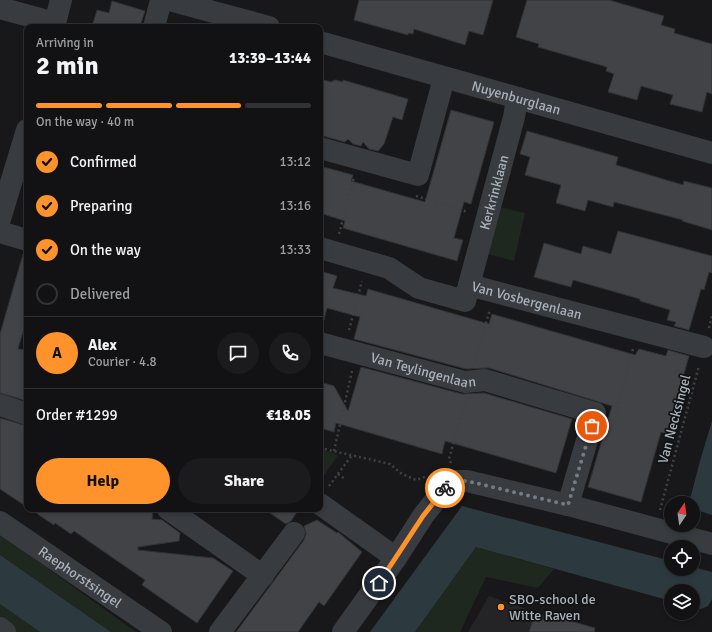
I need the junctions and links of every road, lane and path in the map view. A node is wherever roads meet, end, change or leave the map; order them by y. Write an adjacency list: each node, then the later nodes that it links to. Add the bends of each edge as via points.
1 (61, 0): 6 (street)
2 (161, 0): 7 (street)
3 (169, 0): 8 (street)
4 (0, 8): 5 (street)
5 (52, 24)
6 (55, 24)
7 (155, 24)
8 (258, 24)
9 (323, 43): 10 (street, Nuyenburglaan)
10 (444, 78): 11 (street, Nuyenburglaan); 15 (street, via 418,175)
11 (517, 99): 14 (street, Nuyenburglaan); 17 (street, Kerkrinklaan)
12 (323, 150): 15 (street)
13 (24, 152): 18 (street)
14 (712, 153)
15 (358, 172): 21 (path)
16 (411, 194): 17 (path)
17 (488, 217): 23 (street, Kerkrinklaan)
18 (0, 219)
19 (0, 232): 20 (street)
20 (24, 239)
21 (328, 250): 22 (street, Van Vosbergenlaan)
22 (367, 261): 23 (street, Van Vosbergenlaan, via 389,268 419,288 465,301); 28 (path)
23 (469, 285): 25 (street, Van Vosbergenlaan)
24 (712, 315): 27 (path, Van Necksingel)
25 (639, 329): 27 (street, Van Vosbergenlaan); 31 (path, via 614,418)
26 (323, 344): 28 (street, Van Teylingenlaan)
27 (704, 347): 43 (path, Van Necksingel)
28 (351, 352): 31 (street, Van Teylingenlaan, via 465,382 485,380); 33 (path)
29 (0, 405): 30 (street)
30 (24, 413)
31 (595, 413): 40 (street)
32 (323, 449): 33 (path)
33 (334, 451): 34 (path)
34 (352, 455): 35 (path); 37 (path, via 390,464 402,474 416,480 431,476)
35 (338, 474): 36 (path); 38 (path)
36 (345, 479)
37 (448, 485): 40 (street, via 467,481); 46 (street, via 423,516)
38 (323, 496)
39 (323, 499): 46 (street)
40 (568, 505): 43 (street)
41 (172, 512): 47 (street)
42 (0, 522): 50 (street, Raephorstsingel)
43 (655, 529): 45 (street)
44 (294, 533): 47 (street)
45 (712, 544)
46 (396, 558): 52 (street)
47 (263, 576): 51 (street)
48 (0, 628): 49 (street)
49 (5, 632)
50 (161, 632)
51 (220, 632)
52 (343, 632)

